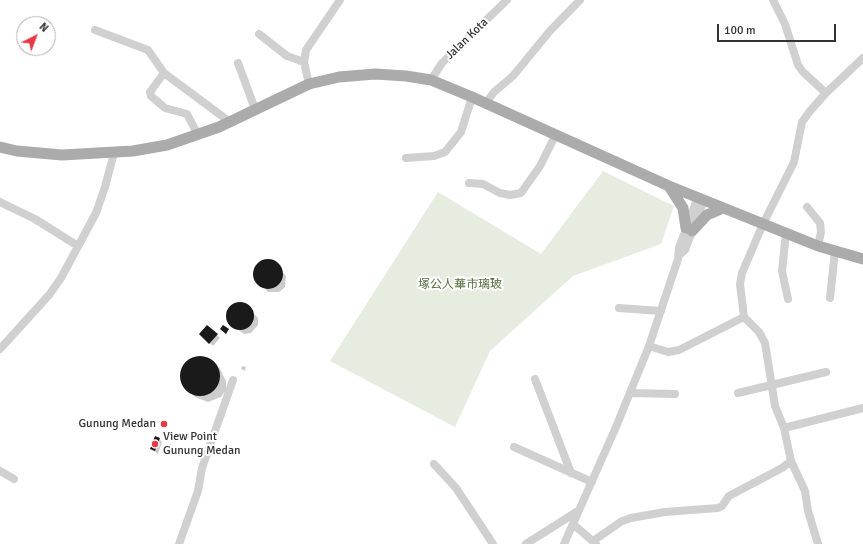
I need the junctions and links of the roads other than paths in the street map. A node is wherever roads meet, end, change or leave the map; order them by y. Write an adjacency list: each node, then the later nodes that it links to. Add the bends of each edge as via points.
1 (340, 0): 8 (street, via 306,50)
2 (507, 0): 11 (street, Jalan Kota, via 445,60)
3 (580, 0): 15 (street, via 549,32 514,76 494,92)
4 (773, 0): 13 (street, via 785,24 798,65)
5 (95, 30): 10 (street, via 145,48)
6 (259, 34): 8 (street, via 287,56)
7 (863, 58): 13 (street)
8 (304, 62): 12 (street)
9 (238, 63): 16 (street)
10 (164, 73): 17 (street); 19 (street, via 150,92 150,96 166,108 187,114)
11 (431, 80): 12 (main road, via 375,74 339,77); 14 (main road)
12 (309, 84): 16 (main road)
13 (826, 93): 29 (street, via 802,122 794,162)
14 (472, 96): 15 (main road); 22 (street, via 461,132 445,152 434,156)
15 (486, 103): 18 (main road)
16 (256, 109): 17 (main road)
17 (230, 122): 19 (main road)
18 (556, 134): 23 (street, via 540,166 521,193 510,196 483,184); 24 (main road)
19 (198, 135): 21 (main road, via 167,145)
20 (0, 147): 21 (main road, via 62,155)
21 (114, 153): 32 (street, via 96,213)
22 (406, 158)
23 (469, 183)
24 (669, 186): 25 (main road); 30 (main road, via 683,208)
25 (701, 199): 28 (main road); 30 (street)
26 (0, 202): 32 (street)
27 (807, 207): 33 (street, via 820,223)
28 (723, 208): 29 (main road); 30 (main road, via 707,215)
29 (763, 224): 31 (main road); 40 (street, via 742,273 741,296)
30 (690, 230): 39 (street)
31 (786, 233): 33 (main road); 37 (street, via 782,271)
32 (78, 246): 42 (street, via 49,295)
33 (818, 246): 34 (main road)
34 (835, 251): 35 (main road); 36 (street)
35 (863, 259)
36 (830, 298)
37 (788, 299)
38 (620, 308): 39 (street)
39 (661, 311): 41 (street)
40 (744, 317): 41 (street, via 680,350 668,352); 46 (street, via 759,332 765,343)
41 (649, 346): 47 (street)
42 (0, 349)
43 (826, 372): 46 (street)
44 (535, 378): 56 (street)
45 (233, 380): 62 (street)
46 (772, 384): 48 (street); 51 (street, via 775,406)
47 (630, 393): 49 (street); 58 (street)
48 (738, 393)
49 (675, 394)
50 (863, 408): 51 (street)
51 (784, 428): 53 (street)
52 (514, 447): 56 (street)
53 (791, 461): 61 (street, via 729,496 718,508 665,512 631,518 622,521); 66 (street, via 806,491 808,511)
54 (434, 464): 63 (street, via 456,488)
55 (0, 471): 57 (street)
56 (572, 473): 58 (street)
57 (14, 479)
58 (592, 482): 59 (street)
59 (578, 511): 60 (street); 64 (street)
60 (573, 524): 61 (street); 65 (street)
61 (594, 543)
62 (179, 544)
63 (493, 544)
64 (526, 544)
65 (564, 544)
66 (818, 544)

